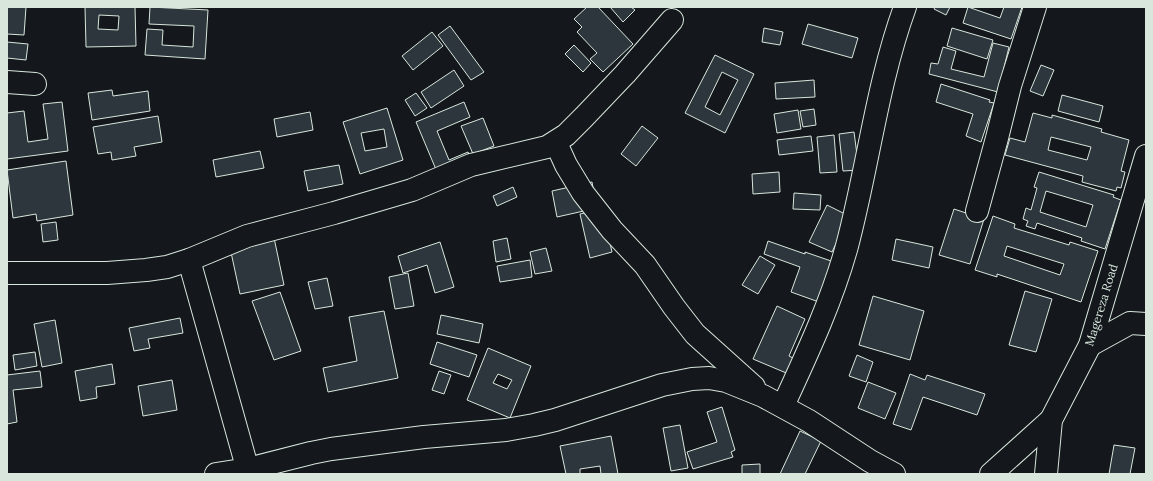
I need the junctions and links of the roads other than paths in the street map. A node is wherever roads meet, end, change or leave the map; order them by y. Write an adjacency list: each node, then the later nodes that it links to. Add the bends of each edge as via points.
1 (905, 7): 14 (street, via 892,48 846,247 824,314)
2 (1035, 7): 8 (street, via 1010,86)
3 (672, 20): 6 (street, via 603,97)
4 (7, 82): 5 (street)
5 (36, 84)
6 (556, 143): 9 (street, via 471,165 412,190 247,236); 13 (street, via 583,193 612,230 643,262 695,334)
7 (1146, 156): 12 (street, Magereza Road)
8 (977, 211)
9 (188, 260): 10 (street, via 167,267 115,272); 16 (street)
10 (7, 273)
11 (1146, 324): 12 (street, via 1130,323)
12 (1090, 345): 15 (street, Magereza Road)
13 (763, 396): 14 (street); 16 (street, via 726,380 692,379 662,385 534,425 331,449)
14 (784, 406): 18 (street)
15 (1051, 420): 19 (street); 20 (street, Magereza Road)
16 (248, 472): 17 (street)
17 (216, 474)
18 (894, 474)
19 (990, 474)
20 (1046, 474)

